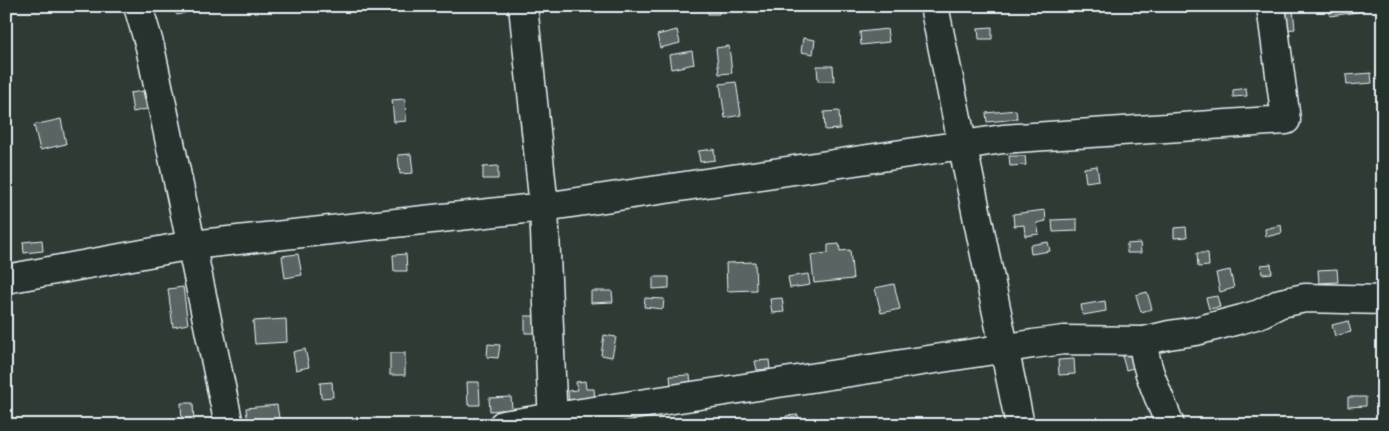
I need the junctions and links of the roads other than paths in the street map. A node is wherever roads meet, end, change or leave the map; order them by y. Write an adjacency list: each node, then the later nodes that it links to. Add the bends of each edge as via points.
1 (138, 6): 7 (street, via 150,46)
2 (523, 6): 6 (street)
3 (934, 6): 5 (street)
4 (1271, 6): 5 (street, via 1286,120 1003,139)
5 (962, 145): 6 (street); 11 (street)
6 (544, 207): 7 (street); 12 (street)
7 (192, 245): 8 (street); 13 (street)
8 (6, 278)
9 (1383, 300): 10 (street, via 1306,298 1281,303 1242,319)
10 (1144, 341): 11 (street, via 1064,340); 16 (street, via 1143,349)
11 (1003, 349): 12 (street); 15 (street)
12 (552, 421): 14 (street)
13 (229, 425)
14 (503, 425)
15 (1020, 425)
16 (1170, 425)

